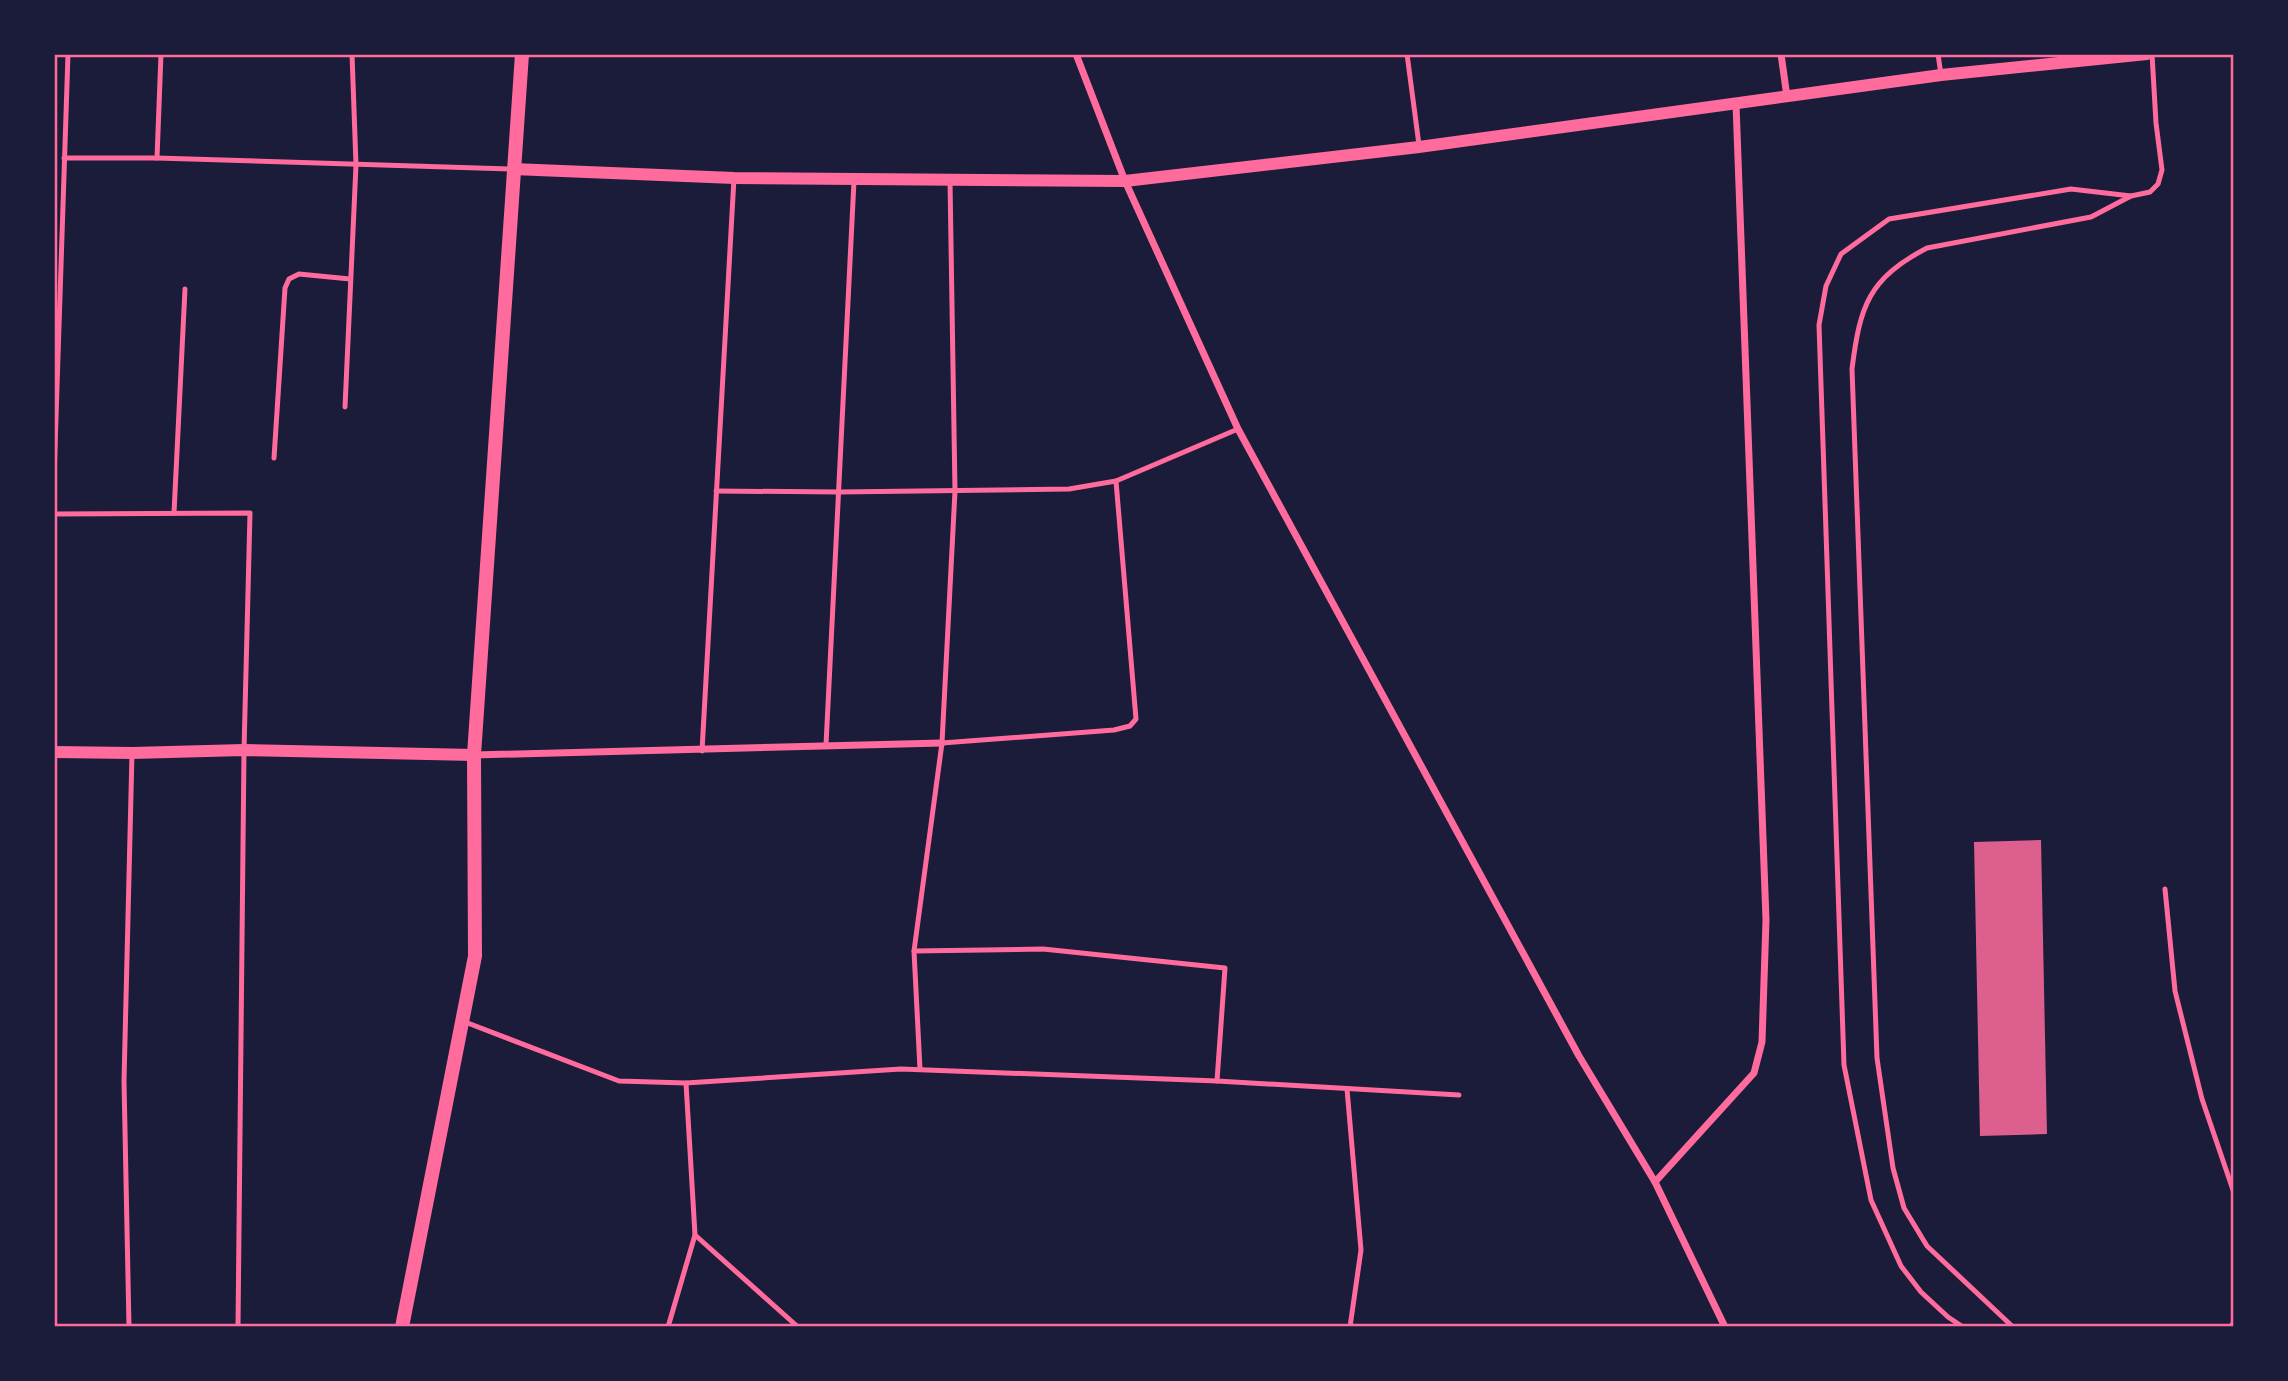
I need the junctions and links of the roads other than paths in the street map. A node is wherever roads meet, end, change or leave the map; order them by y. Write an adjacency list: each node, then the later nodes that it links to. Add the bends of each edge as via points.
1 (68, 54): 14 (lane)
2 (161, 54): 15 (lane)
3 (352, 54): 16 (lane)
4 (522, 54): 17 (main road)
5 (1076, 54): 21 (street)
6 (1407, 54): 13 (lane)
7 (1781, 54): 11 (street)
8 (1938, 54): 10 (lane)
9 (2150, 54): 10 (street); 22 (lane, via 2162,170 2150,191)
10 (1941, 75): 11 (street)
11 (1787, 97): 12 (street)
12 (1737, 104): 13 (street); 50 (street, via 1766,920 1762,1042 1754,1073)
13 (1419, 147): 21 (street)
14 (64, 158): 15 (lane); 28 (lane)
15 (157, 158): 16 (lane)
16 (356, 166): 17 (lane); 23 (lane)
17 (513, 169): 18 (street); 41 (main road)
18 (734, 178): 19 (street); 30 (lane)
19 (854, 178): 20 (street); 31 (lane)
20 (950, 178): 21 (street); 32 (lane)
21 (1125, 181): 26 (street)
22 (2131, 196): 61 (lane, via 2071,189 1889,219 1840,254 1826,286 1819,325 1844,1065 1871,1200 1900,1266 1921,1292); 62 (lane, via 2091,217 1927,248 1905,260 1872,292 1858,325 1852,369 1877,1058 1893,1168 1904,1208 1927,1246)
23 (351, 279): 25 (lane); 27 (lane, via 299,274 289,279 285,288)
24 (185, 289): 33 (lane)
25 (345, 407)
26 (1238, 429): 29 (lane); 50 (street, via 1579,1056)
27 (274, 458)
28 (54, 478)
29 (1116, 481): 32 (lane, via 1069,489); 35 (lane, via 1136,719 1130,726 1114,730)
30 (716, 491): 31 (lane); 38 (lane)
31 (839, 492): 32 (lane); 36 (lane)
32 (955, 492): 35 (lane)
33 (174, 513): 34 (lane); 37 (lane, via 250,513)
34 (54, 514)
35 (943, 743): 36 (street); 43 (lane)
36 (826, 745): 38 (street)
37 (244, 750): 40 (street); 41 (street); 55 (lane)
38 (702, 751): 41 (street)
39 (54, 752): 40 (street)
40 (132, 753): 54 (lane, via 124,1081)
41 (474, 755): 44 (main road, via 475,956)
42 (2165, 890): 51 (lane, via 2175,991 2202,1099)
43 (914, 951): 45 (lane); 46 (lane, via 1044,949 1225,968)
44 (462, 1021): 47 (lane, via 619,1081); 56 (main road)
45 (920, 1069): 46 (lane); 47 (lane)
46 (1217, 1081): 48 (lane)
47 (686, 1083): 52 (lane)
48 (1348, 1089): 49 (lane); 59 (lane, via 1361,1250)
49 (1459, 1095)
50 (1655, 1182): 60 (street)
51 (2234, 1193)
52 (695, 1236): 57 (lane); 58 (lane)
53 (2234, 1321): 63 (lane)
54 (129, 1327)
55 (238, 1327)
56 (402, 1327)
57 (668, 1327)
58 (798, 1327)
59 (1350, 1327)
60 (1725, 1327)
61 (1963, 1327)
62 (2013, 1327)
63 (2231, 1327)

